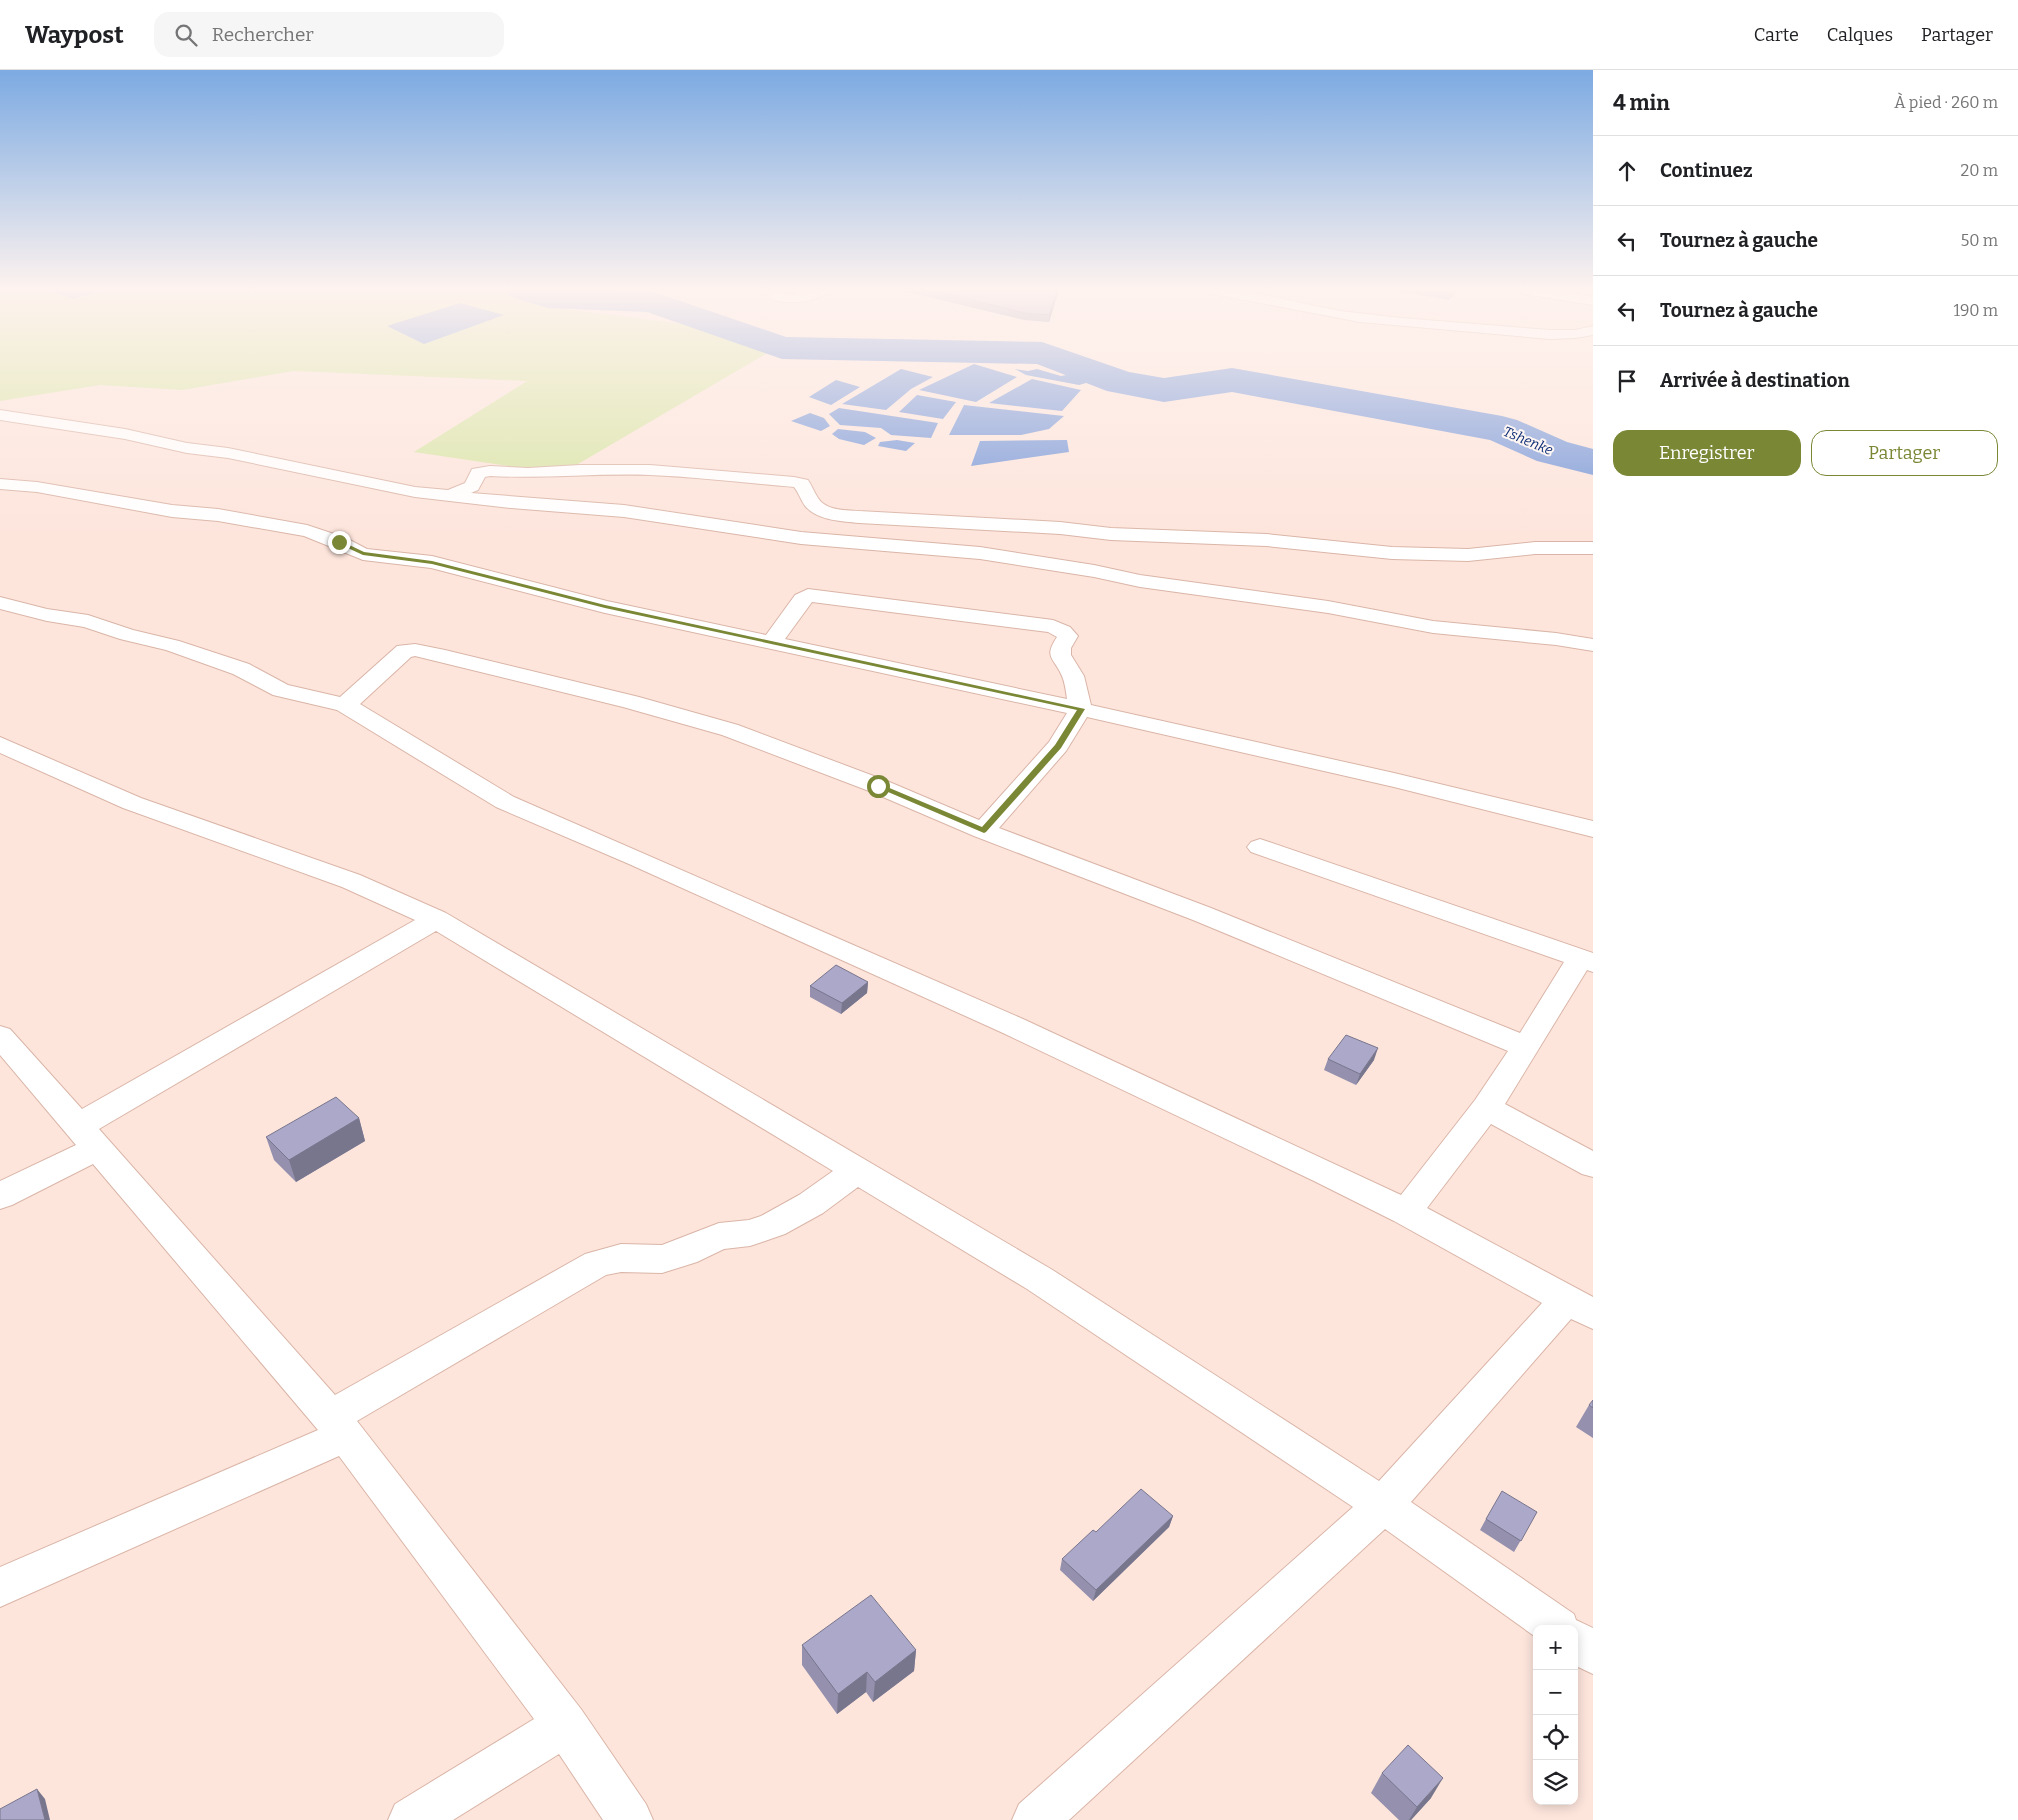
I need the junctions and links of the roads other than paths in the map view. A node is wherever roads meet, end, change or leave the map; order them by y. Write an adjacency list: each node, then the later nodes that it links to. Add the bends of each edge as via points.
1 (0, 415): 3 (street, via 228,453 415,492)
2 (0, 484): 6 (street, via 37,487 172,511 218,514 307,531 363,554 432,562 605,607)
3 (453, 495): 4 (street, via 472,486 478,473 490,471 528,473 600,469 686,472 802,484 816,507 833,514 859,517 1060,528 1111,534 1266,540 1392,553 1468,554 1535,548); 7 (street, via 511,503 624,511 839,542 980,553 1140,581 1328,607 1433,627)
4 (1593, 548)
5 (0, 604): 8 (street, via 88,621 127,635 172,645 241,669 281,690)
6 (771, 644): 9 (street); 9 (street, via 802,599 808,596 1053,626 1068,636 1060,648 1060,655 1073,676)
7 (1593, 645)
8 (345, 705): 12 (street, via 405,651 415,650 631,702 730,730); 23 (street, via 505,802 1013,1026)
9 (1081, 709): 11 (street); 12 (street, via 1058,746)
10 (0, 744): 14 (street, via 132,803 351,881)
11 (1593, 828)
12 (984, 830): 17 (street, via 1194,911)
13 (1260, 847): 15 (street)
14 (436, 919): 19 (street); 21 (street)
15 (1586, 960): 17 (street)
16 (0, 1036): 19 (street)
17 (1526, 1048): 18 (street)
18 (1486, 1108): 20 (street); 23 (street)
19 (88, 1137): 22 (street); 25 (street)
20 (1593, 1165)
21 (857, 1171): 25 (street, via 811,1204 773,1225 750,1233 719,1236 662,1259 621,1258 598,1264); 26 (street, via 1040,1278)
22 (0, 1196)
23 (1406, 1212): 24 (street)
24 (1580, 1307): 26 (street)
25 (338, 1426): 27 (street); 31 (street)
26 (1383, 1505): 28 (street); 34 (street)
27 (0, 1587)
28 (1553, 1625)
29 (1578, 1643): 30 (street)
30 (1593, 1653)
31 (565, 1725): 32 (street); 33 (street)
32 (412, 1820)
33 (630, 1820)
34 (1035, 1820)

